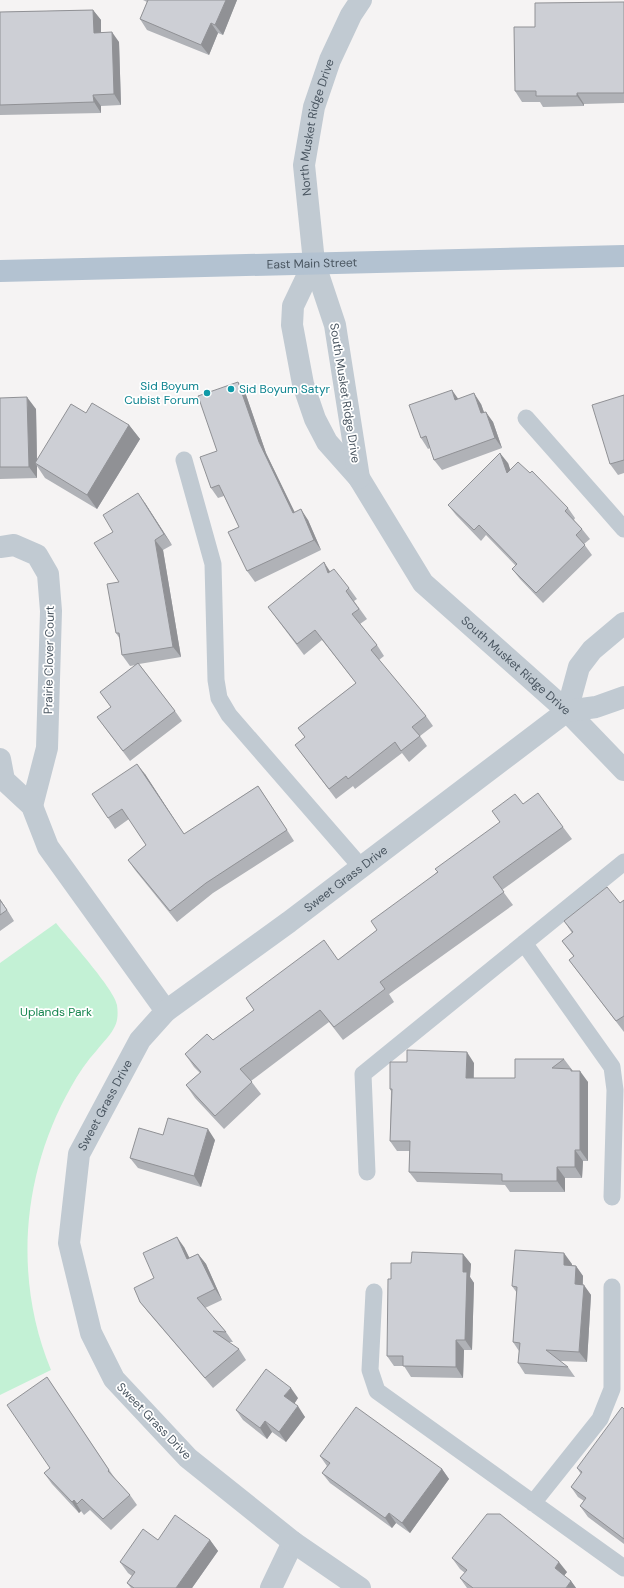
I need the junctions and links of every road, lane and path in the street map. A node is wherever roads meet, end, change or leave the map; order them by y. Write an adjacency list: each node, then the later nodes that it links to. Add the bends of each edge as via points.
1 (361, 0): 3 (street, North Musket Ridge Drive, via 350,15 330,60 314,107 304,165)
2 (624, 256): 3 (main road, East Main Street)
3 (314, 262): 4 (main road, East Main Street); 7 (street, South Musket Ridge Drive, via 335,325); 7 (street, South Musket Ridge Drive, via 293,306 292,325 303,384 315,419 327,442)
4 (0, 271)
5 (526, 418): 8 (lane)
6 (184, 460): 17 (lane, via 213,564 216,680 219,698 229,715)
7 (359, 478): 12 (street, South Musket Ridge Drive, via 422,583)
8 (624, 529)
9 (0, 548): 15 (street, Prairie Clover Court, via 14,545 37,555 48,574 51,611 47,748)
10 (624, 623): 12 (street, via 592,650 579,667)
11 (624, 697): 12 (street, via 596,707)
12 (567, 711): 14 (street, South Musket Ridge Drive); 17 (street, Sweet Grass Drive)
13 (0, 759): 15 (street, via 4,780)
14 (624, 770)
15 (32, 806): 19 (street, via 48,847)
16 (624, 862): 18 (lane)
17 (361, 867): 19 (street, Sweet Grass Drive)
18 (524, 943): 20 (lane); 21 (lane, via 363,1074)
19 (166, 1010): 27 (street, Sweet Grass Drive, via 140,1040 79,1154 69,1242 91,1333 114,1379 188,1458)
20 (618, 1065): 22 (lane)
21 (367, 1172)
22 (612, 1197)
23 (612, 1287): 25 (lane)
24 (374, 1292): 26 (lane, via 370,1370 377,1391)
25 (618, 1391): 26 (lane, via 600,1419)
26 (533, 1503): 28 (lane)
27 (293, 1542): 29 (street); 30 (street, Sweet Grass Drive)
28 (624, 1568)
29 (271, 1588)
30 (360, 1588)

